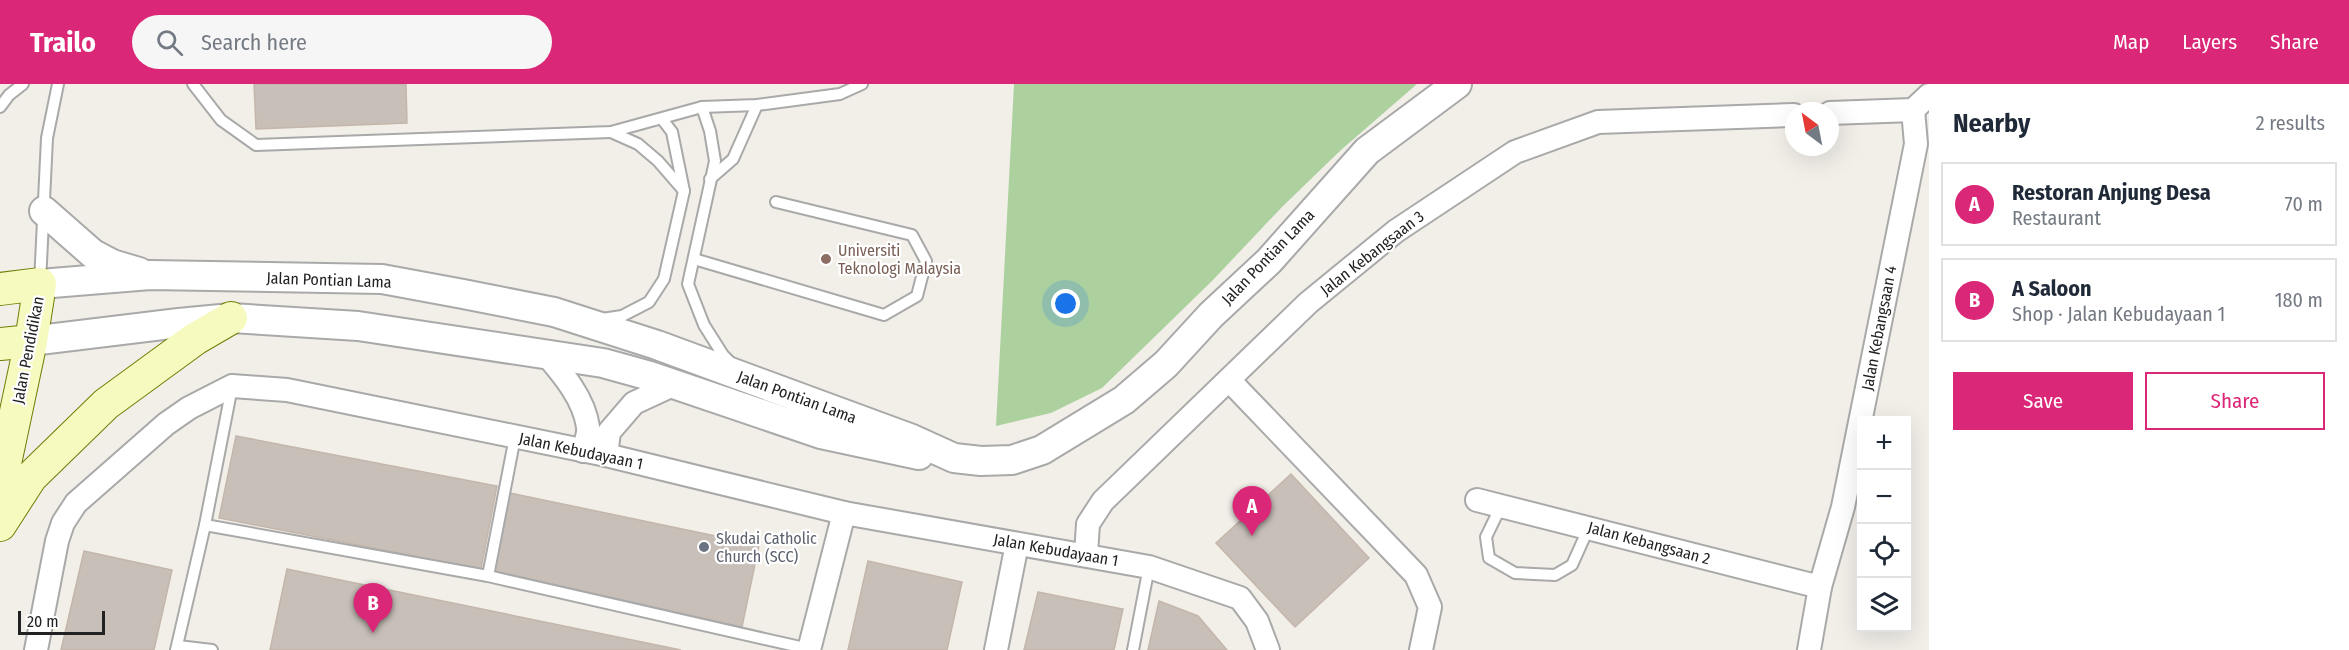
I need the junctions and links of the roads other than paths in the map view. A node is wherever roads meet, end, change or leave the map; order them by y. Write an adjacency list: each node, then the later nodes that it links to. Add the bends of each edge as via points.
1 (23, 84): 8 (lane)
2 (58, 84): 17 (lane, via 47,138)
3 (193, 84): 13 (lane, via 221,120 256,145)
4 (862, 84): 7 (lane, via 840,94)
5 (1458, 84): 35 (street, Jalan Pontian Lama, via 1367,151 1269,261 1166,364 1124,400 1042,450 1012,460)
6 (1921, 103): 10 (street); 47 (street, Jalan Kebangsaan 4, via 1843,507)
7 (757, 105): 9 (lane); 14 (lane, via 733,159)
8 (0, 107)
9 (702, 107): 12 (lane); 14 (lane, via 715,161)
10 (1839, 112)
11 (1785, 114): 28 (street, Jalan Kebangsaan 3, via 1598,122 1515,152 1396,231 1308,303)
12 (662, 119): 13 (lane); 15 (lane, via 672,132)
13 (611, 132): 15 (lane, via 638,144)
14 (710, 179): 18 (lane)
15 (684, 191): 22 (lane, via 664,279 649,302 622,316 590,320)
16 (776, 202): 18 (lane, via 912,235 926,261 917,296 884,315)
17 (44, 211): 19 (street, via 93,254); 20 (lane)
18 (694, 259): 27 (lane, via 688,284 704,325 723,355)
19 (150, 275): 20 (street, Jalan Pontian Lama); 22 (street, Jalan Pontian Lama, via 382,279)
20 (40, 284): 21 (main road, Jalan Pontian Lama); 24 (main road, Jalan Pendidikan)
21 (0, 289)
22 (555, 312): 27 (street, Jalan Pontian Lama)
23 (231, 318): 24 (street); 26 (street, via 358,326); 40 (main road, via 195,339 106,404 31,477)
24 (31, 341): 25 (main road); 36 (main road, Jalan Pendidikan)
25 (0, 344)
26 (544, 352): 29 (street, via 603,363); 31 (street)
27 (747, 378): 35 (street, Jalan Pontian Lama)
28 (1229, 380): 44 (street, Jalan Kebangsaan 3, via 1102,501 1088,524); 55 (street, via 1416,575 1430,607)
29 (675, 384): 31 (street, via 634,403); 35 (street, via 821,434 907,454)
30 (232, 386): 32 (street, Jalan Kebudayaan 1, via 287,390); 41 (lane); 49 (street, via 166,424 76,503 57,541)
31 (599, 430): 33 (street); 34 (street)
32 (516, 437): 33 (street, Jalan Kebudayaan 1); 46 (lane)
33 (583, 451): 34 (street, Jalan Kebudayaan 1)
34 (606, 455): 39 (street, Jalan Kebudayaan 1)
35 (954, 458)
36 (0, 487)
37 (1477, 500): 38 (street, Jalan Kebangsaan 2)
38 (1501, 506): 42 (street, Jalan Kebangsaan 2); 42 (lane, via 1486,537 1489,558 1515,573 1555,575 1572,565)
39 (844, 513): 43 (street, Jalan Kebudayaan 1); 51 (street)
40 (0, 525)
41 (206, 525): 46 (lane); 48 (lane)
42 (1589, 527): 47 (street, Jalan Kebangsaan 2)
43 (1017, 544): 44 (street, Jalan Kebudayaan 1); 52 (street)
44 (1086, 554): 45 (street, Jalan Kebudayaan 1)
45 (1149, 567): 53 (lane); 54 (street, Jalan Kebudayaan 1, via 1240,598 1257,621)
46 (489, 576): 51 (lane)
47 (1820, 587): 56 (street, Jalan Kebangsaan 4)
48 (177, 648): 50 (lane)
49 (36, 650)
50 (212, 650)
51 (809, 650)
52 (996, 650)
53 (1133, 650)
54 (1268, 650)
55 (1421, 650)
56 (1809, 650)

